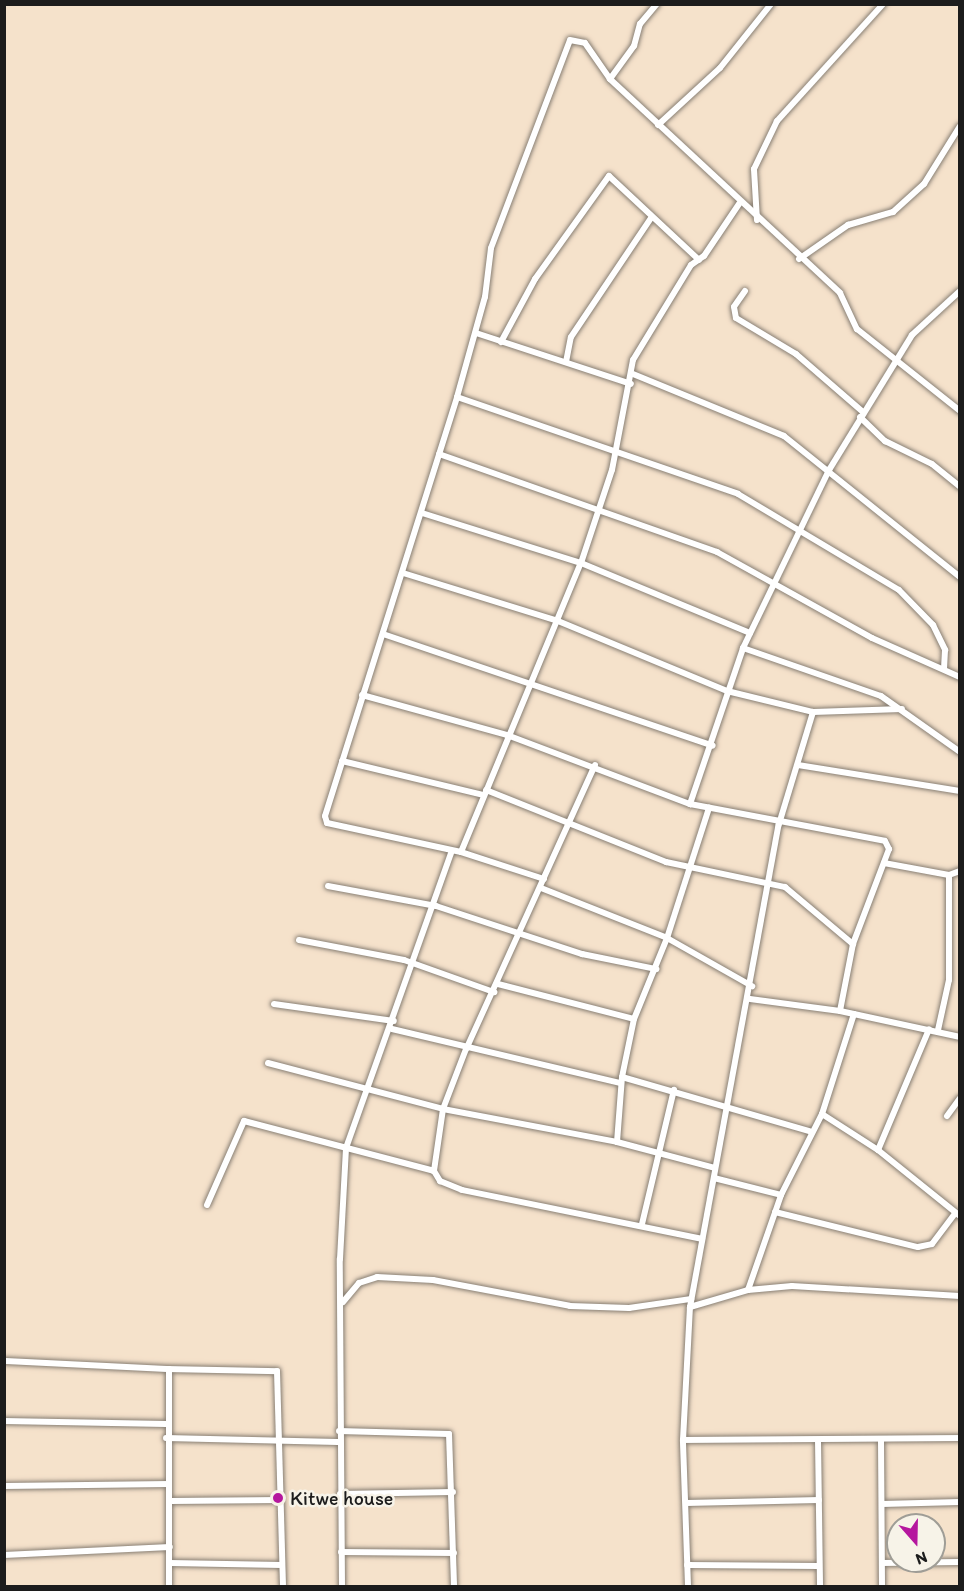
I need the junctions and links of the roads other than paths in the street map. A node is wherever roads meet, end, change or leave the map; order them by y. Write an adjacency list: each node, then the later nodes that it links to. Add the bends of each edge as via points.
1 (657, 4): 4 (street, via 640,24 634,46)
2 (771, 4): 5 (street, via 720,68)
3 (883, 4): 9 (street, via 777,121 754,169)
4 (610, 79): 5 (street); 14 (street, via 585,43 570,40 491,248)
5 (658, 125): 7 (street)
6 (960, 126): 10 (street, via 924,184 893,212 848,225)
7 (740, 204): 9 (street); 11 (street)
8 (651, 218): 11 (street); 15 (street, via 605,178 535,279); 16 (street, via 571,337)
9 (757, 220): 10 (street)
10 (799, 259): 17 (street, via 840,293 857,329)
11 (699, 260): 18 (street, via 652,324 633,360)
12 (745, 291): 22 (street, via 734,307 736,318 796,354)
13 (960, 291): 17 (street, via 919,327)
14 (476, 333): 15 (street); 20 (street)
15 (501, 342): 16 (street)
16 (566, 362): 19 (street)
17 (897, 362): 21 (street); 22 (street)
18 (633, 374): 19 (street); 25 (street, via 767,426)
19 (631, 384): 23 (street)
20 (457, 397): 23 (street); 24 (street)
21 (960, 411)
22 (862, 414): 25 (street); 26 (street, via 885,441 932,464)
23 (617, 453): 27 (street); 29 (street, via 700,477)
24 (439, 454): 27 (street); 28 (street)
25 (829, 470): 29 (street); 32 (street)
26 (960, 487)
27 (599, 508): 30 (street); 33 (street, via 706,548)
28 (422, 513): 30 (street); 31 (street)
29 (800, 529): 33 (street); 38 (street, via 923,610 945,651)
30 (581, 562): 34 (street); 35 (street)
31 (403, 573): 34 (street); 36 (street)
32 (960, 578)
33 (774, 584): 35 (street); 38 (street, via 872,638)
34 (558, 621): 40 (street); 41 (street)
35 (750, 633): 37 (street)
36 (383, 634): 40 (street); 42 (street)
37 (743, 648): 41 (street); 43 (street, via 881,696)
38 (944, 668): 39 (street)
39 (960, 677)
40 (531, 680): 45 (street); 46 (street)
41 (727, 691): 44 (street); 46 (street)
42 (362, 695): 45 (street); 48 (street)
43 (902, 709): 44 (street); 47 (street)
44 (813, 712): 50 (street)
45 (507, 735): 49 (street); 52 (street)
46 (712, 746): 53 (street)
47 (960, 752)
48 (342, 761): 52 (street); 57 (street, via 327,823)
49 (595, 765): 53 (street); 56 (street)
50 (798, 765): 51 (street); 55 (street)
51 (960, 791)
52 (485, 793): 56 (street); 58 (street)
53 (690, 804): 54 (street)
54 (709, 808): 55 (street); 60 (street)
55 (779, 824): 59 (street, via 885,841); 64 (street)
56 (568, 826): 60 (street); 63 (street)
57 (452, 851): 58 (street); 67 (street)
58 (461, 852): 63 (street)
59 (884, 863): 62 (street); 71 (street)
60 (691, 868): 64 (street); 69 (street)
61 (960, 871): 62 (street)
62 (949, 874): 85 (street, via 949,980)
63 (544, 879): 66 (street)
64 (769, 885): 71 (street, via 793,891); 75 (street)
65 (328, 886): 67 (street)
66 (541, 888): 68 (street); 69 (street)
67 (436, 906): 68 (street); 72 (street)
68 (520, 934): 73 (street, via 599,959); 74 (street)
69 (667, 938): 73 (street); 75 (street)
70 (298, 940): 72 (street)
71 (853, 944): 79 (street)
72 (414, 965): 76 (street); 82 (street)
73 (656, 969): 81 (street)
74 (498, 984): 76 (street); 81 (street)
75 (752, 986): 77 (street)
76 (494, 992): 87 (street)
77 (750, 999): 79 (street); 93 (street)
78 (274, 1004): 82 (street)
79 (840, 1011): 80 (street)
80 (854, 1014): 84 (street); 95 (street)
81 (634, 1019): 89 (street)
82 (394, 1021): 83 (street)
83 (392, 1029): 87 (street); 90 (street)
84 (929, 1029): 85 (street); 100 (street)
85 (938, 1030): 86 (street)
86 (960, 1038)
87 (466, 1050): 89 (street); 94 (street)
88 (268, 1063): 90 (street)
89 (622, 1080): 91 (street); 98 (street)
90 (368, 1087): 94 (street); 99 (street)
91 (674, 1090): 93 (street); 101 (street)
92 (960, 1098): 96 (street)
93 (730, 1106): 97 (street); 102 (street)
94 (443, 1109): 98 (street); 103 (street)
95 (822, 1114): 97 (street); 100 (street)
96 (947, 1116)
97 (809, 1131): 105 (street)
98 (617, 1142): 101 (street)
99 (346, 1148): 103 (street); 106 (street, via 244,1121); 114 (street)
100 (878, 1150): 108 (street)
101 (657, 1154): 102 (street); 109 (street)
102 (715, 1168): 104 (street)
103 (434, 1171): 109 (street, via 440,1181 462,1190)
104 (714, 1178): 105 (street); 110 (street)
105 (781, 1195): 107 (street)
106 (207, 1205)
107 (775, 1212): 108 (street, via 918,1247 932,1244); 111 (street)
108 (957, 1216)
109 (642, 1224): 110 (street)
110 (702, 1239): 113 (street)
111 (748, 1290): 112 (street, via 819,1286); 115 (street)
112 (960, 1296)
113 (691, 1299): 114 (street, via 629,1308 570,1306 433,1280 377,1277 359,1283); 115 (street)
114 (342, 1303): 120 (street)
115 (690, 1307): 124 (street)
116 (4, 1361): 117 (street)
117 (169, 1369): 119 (street); 123 (street, via 277,1371)
118 (4, 1421): 119 (street)
119 (166, 1424): 121 (street)
120 (339, 1431): 127 (street); 130 (street, via 446,1431)
121 (166, 1438): 123 (street); 128 (street)
122 (960, 1438): 126 (street)
123 (282, 1440): 127 (street); 132 (street)
124 (683, 1440): 125 (street); 136 (street)
125 (818, 1440): 126 (street); 133 (street)
126 (882, 1441): 137 (street)
127 (338, 1442): 131 (street)
128 (169, 1484): 129 (street); 134 (street)
129 (4, 1486)
130 (453, 1492): 131 (street); 140 (street)
131 (340, 1494): 139 (street)
132 (281, 1500): 134 (street); 145 (street)
133 (819, 1500): 136 (street); 147 (street)
134 (170, 1501): 138 (street)
135 (960, 1502): 137 (street)
136 (686, 1503): 146 (street)
137 (882, 1504): 144 (street)
138 (170, 1547): 141 (street); 143 (street)
139 (341, 1552): 140 (street); 150 (street)
140 (454, 1553): 151 (street)
141 (4, 1555)
142 (960, 1562): 144 (street)
143 (170, 1563): 145 (street); 148 (street)
144 (882, 1563): 154 (street)
145 (282, 1565): 149 (street)
146 (687, 1565): 147 (street); 152 (street)
147 (819, 1566): 153 (street)
148 (170, 1587)
149 (283, 1587)
150 (342, 1587)
151 (454, 1587)
152 (688, 1587)
153 (820, 1587)
154 (882, 1587)

